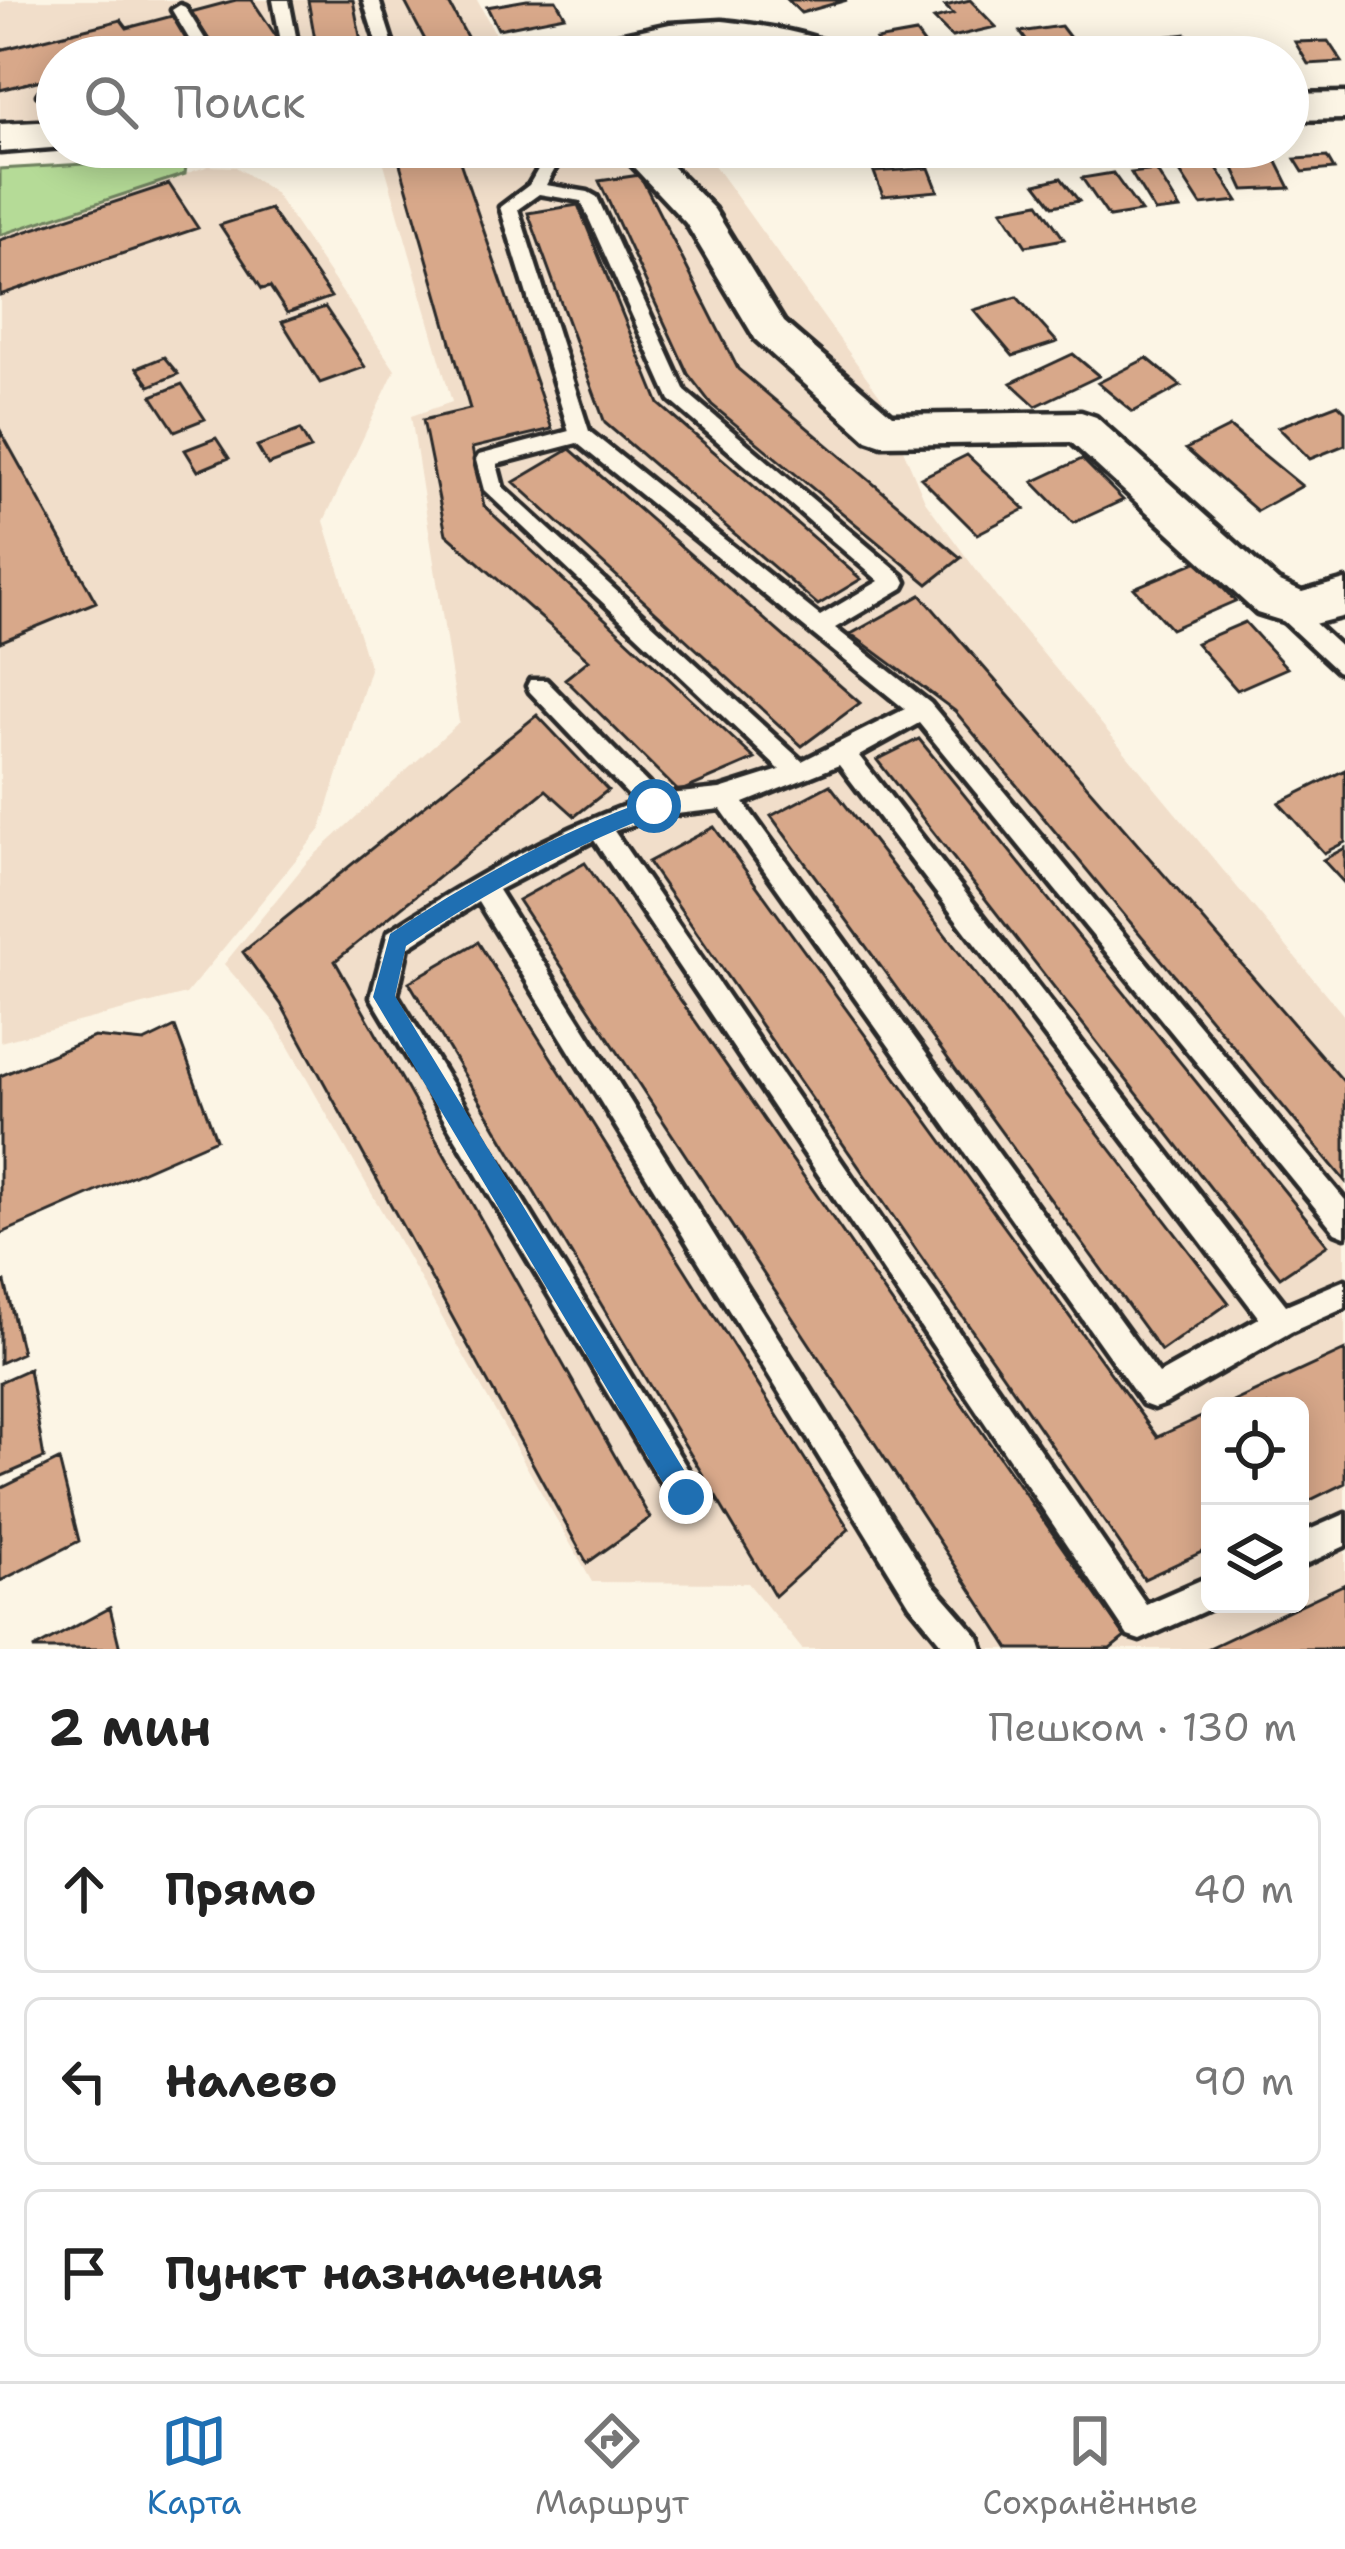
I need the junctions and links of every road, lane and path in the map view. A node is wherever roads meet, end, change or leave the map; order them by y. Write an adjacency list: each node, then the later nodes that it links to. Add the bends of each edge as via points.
1 (281, 0): 7 (lane)
2 (371, 0): 8 (lane)
3 (742, 0): 5 (street)
4 (180, 10): 6 (lane)
5 (770, 35): 9 (street, via 700,27); 10 (street)
6 (195, 36)
7 (288, 36)
8 (382, 36)
9 (665, 36)
10 (773, 36)
11 (1345, 106): 12 (street)
12 (1309, 107)
13 (36, 118): 14 (street)
14 (0, 138)
15 (548, 168): 17 (lane)
16 (653, 168): 20 (street, via 701,218 770,332 882,430 1081,427)
17 (536, 188): 18 (lane, via 509,207); 21 (lane, via 589,197 676,395 895,582)
18 (580, 435): 21 (lane); 26 (lane, via 486,460 494,490)
19 (1345, 598): 20 (street)
20 (1286, 610): 22 (lane)
21 (818, 627): 24 (lane)
22 (1345, 665)
23 (538, 686): 28 (lane)
24 (922, 710): 25 (lane); 31 (lane)
25 (845, 755): 26 (lane); 33 (lane)
26 (798, 772): 27 (lane)
27 (727, 798): 28 (lane); 33 (lane, via 1154,1393)
28 (654, 806): 29 (lane)
29 (598, 827): 30 (lane); 37 (lane, via 1140,1624)
30 (481, 884): 34 (lane, via 398,940 384,997); 38 (lane, via 921,1594)
31 (1345, 1222)
32 (1344, 1294): 33 (lane)
33 (1281, 1322)
34 (686, 1497)
35 (1345, 1530): 36 (lane)
36 (1309, 1547)
37 (1201, 1596)
38 (967, 1649)

